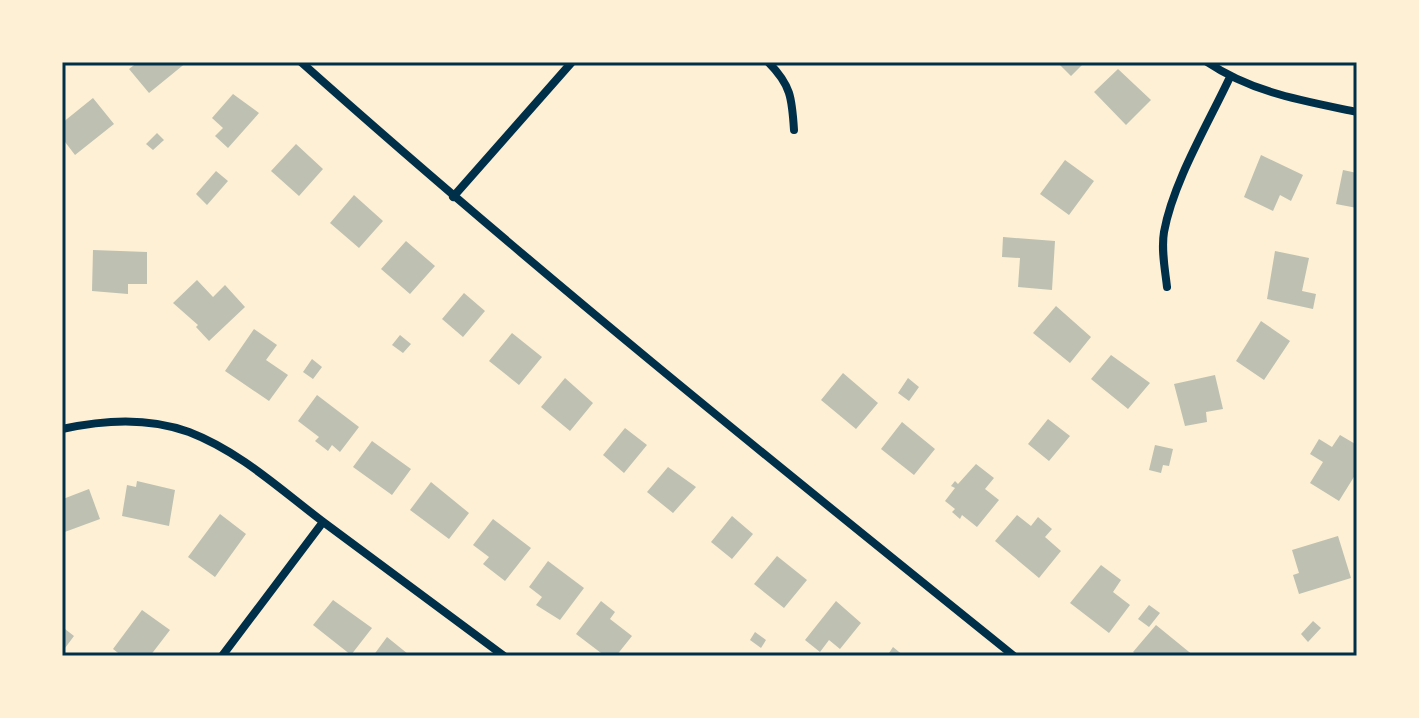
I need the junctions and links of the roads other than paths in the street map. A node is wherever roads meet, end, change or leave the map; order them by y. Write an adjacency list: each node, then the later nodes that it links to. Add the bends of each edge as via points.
1 (301, 62): 8 (street)
2 (572, 62): 8 (street)
3 (768, 62): 7 (street, via 785,78)
4 (1207, 62): 5 (street)
5 (1230, 77): 6 (street, via 1262,91); 9 (street, via 1177,190 1164,232)
6 (1357, 112)
7 (794, 130)
8 (453, 197): 14 (street)
9 (1167, 287)
10 (62, 429): 11 (street, via 119,420 188,432 267,477)
11 (323, 522): 12 (street); 13 (street)
12 (222, 656)
13 (504, 656)
14 (1014, 656)

